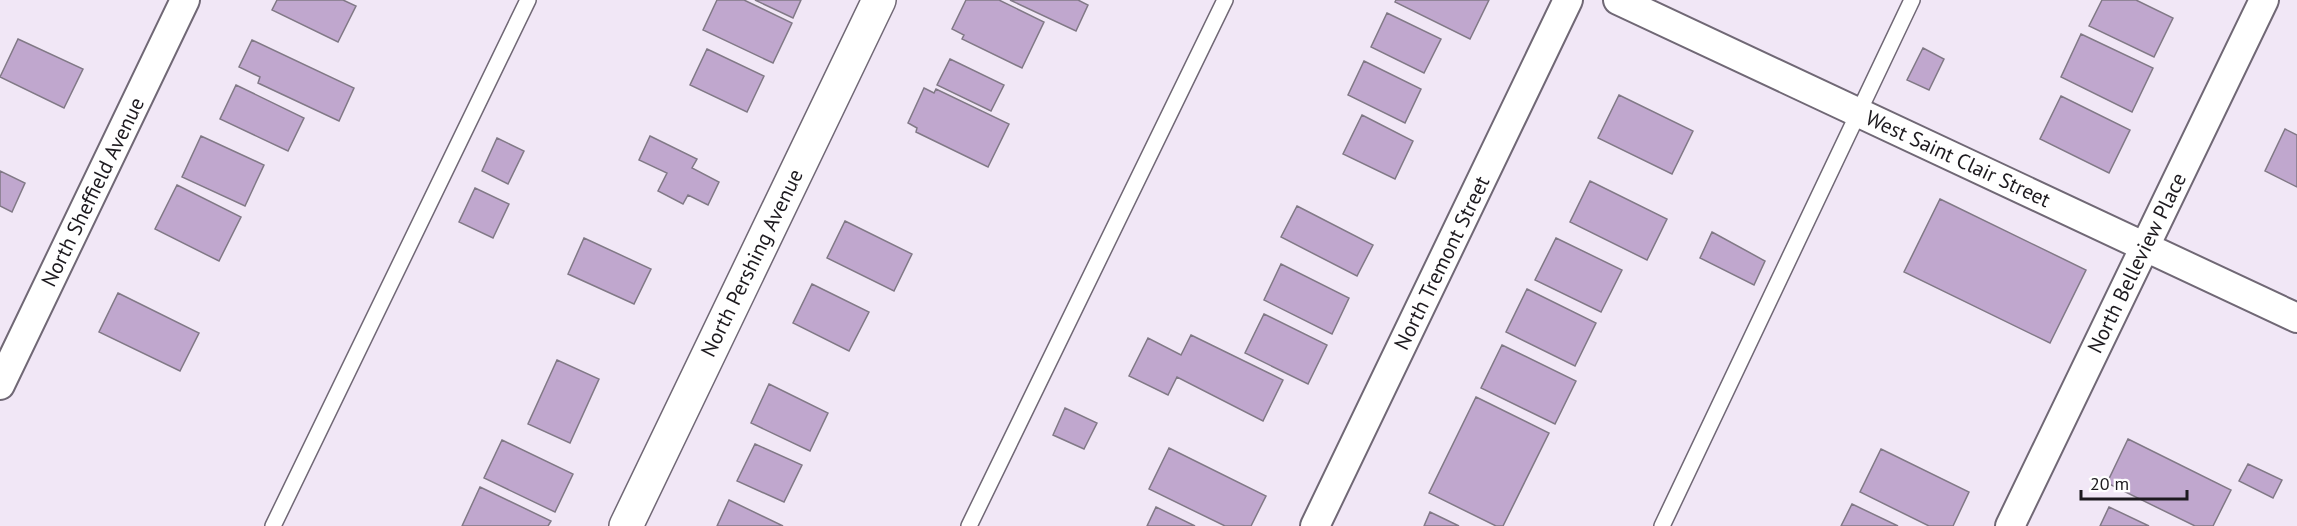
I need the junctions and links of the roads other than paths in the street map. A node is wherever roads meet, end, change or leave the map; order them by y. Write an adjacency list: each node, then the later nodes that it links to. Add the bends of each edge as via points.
1 (185, 0): 12 (street, North Sheffield Avenue)
2 (528, 0): 14 (lane)
3 (879, 0): 15 (street, North Pershing Avenue)
4 (1225, 0): 16 (lane)
5 (1568, 0): 13 (street, North Tremont Street)
6 (1618, 0): 9 (street, West Saint Clair Street)
7 (1912, 0): 9 (lane)
8 (2264, 0): 10 (street, North Belleview Place)
9 (1859, 113): 10 (street, West Saint Clair Street); 17 (lane)
10 (2144, 247): 11 (street, West Saint Clair Street); 18 (street, North Belleview Place)
11 (2297, 318)
12 (0, 385)
13 (1319, 525)
14 (273, 526)
15 (626, 526)
16 (969, 526)
17 (1662, 526)
18 (2010, 526)

